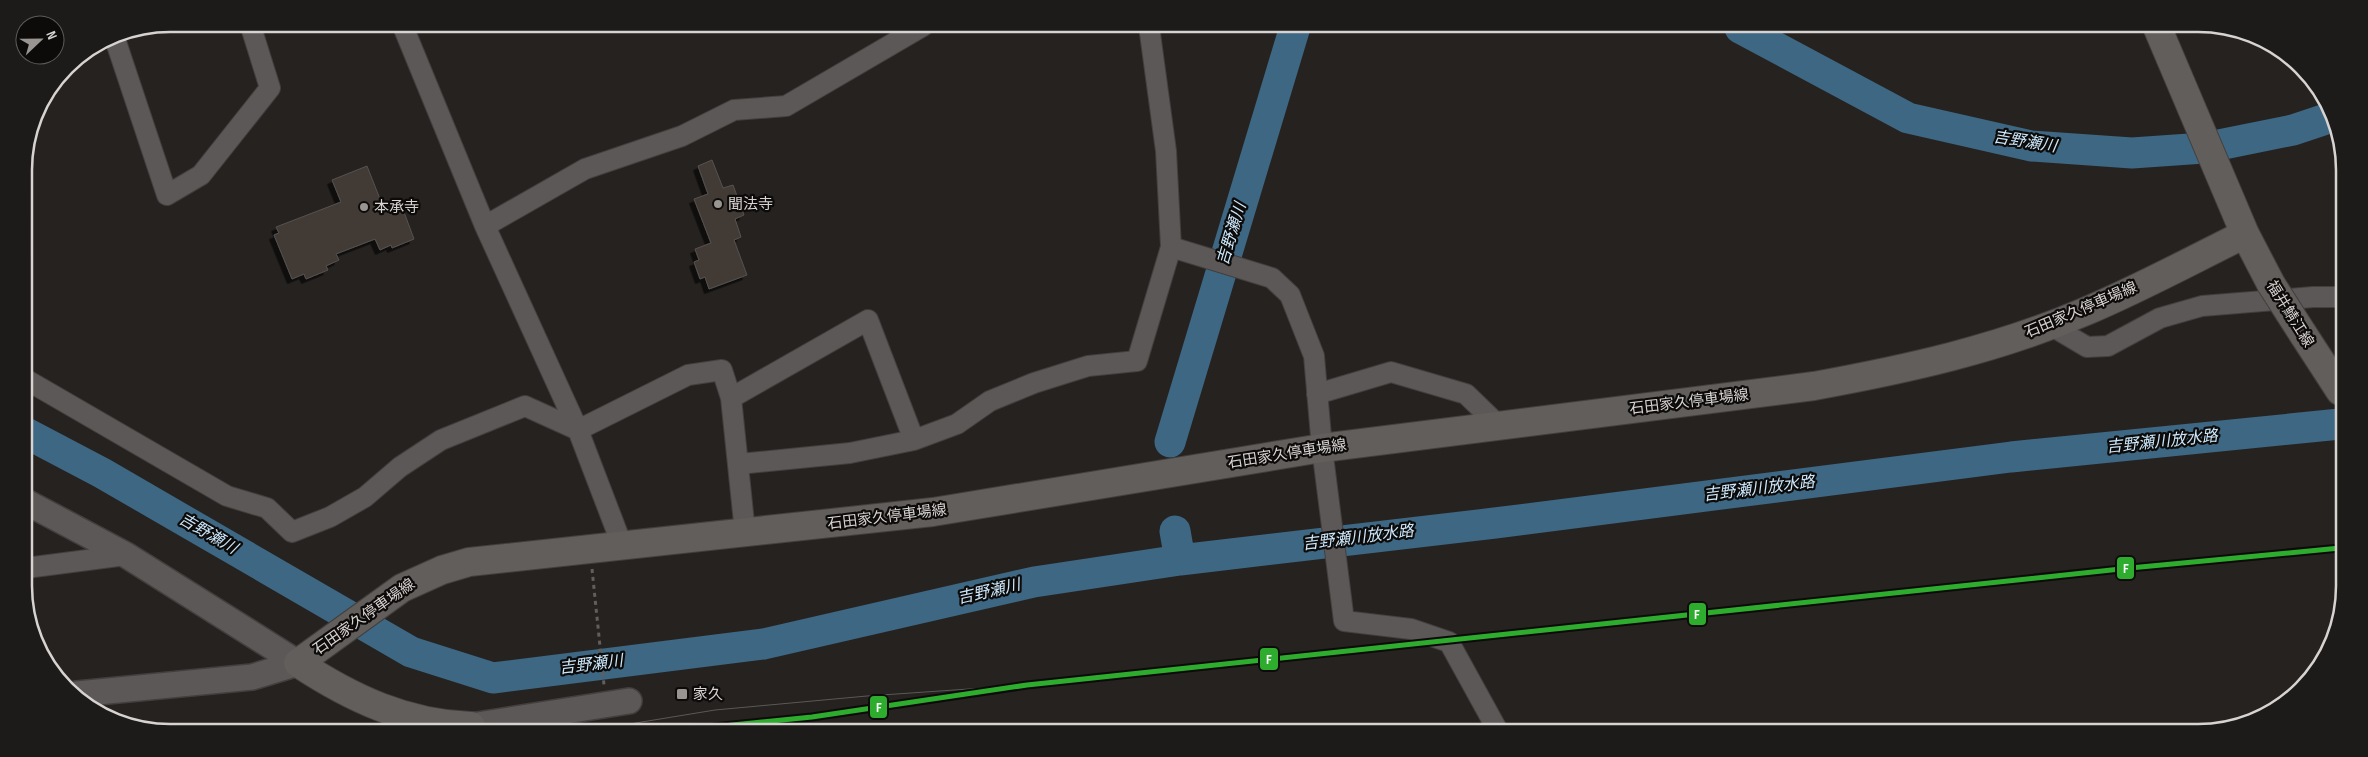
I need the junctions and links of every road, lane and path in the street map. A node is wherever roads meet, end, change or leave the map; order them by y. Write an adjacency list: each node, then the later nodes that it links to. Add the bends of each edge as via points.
1 (253, 33): 6 (street, via 270,88 201,175 168,195)
2 (406, 33): 7 (street)
3 (911, 33): 7 (street, via 786,106 734,110 682,136 585,169)
4 (1150, 33): 9 (street, via 1166,151)
5 (2160, 33): 8 (main road)
6 (117, 44)
7 (484, 226): 17 (street)
8 (2245, 234): 11 (main road, 石田家久停車場線, via 2123,294); 13 (main road, 福井鯖江線, bridge, via 2271,284)
9 (1171, 247): 14 (street, via 1272,278 1290,295 1314,356); 18 (street, via 1137,361 1088,366 1034,383 990,401 957,424)
10 (2336, 298): 11 (street, via 2202,306 2160,318 2108,346 2087,347)
11 (2050, 325): 16 (main road, 石田家久停車場線, via 1976,351 1884,374 1814,386)
12 (33, 384): 17 (street, via 227,496 267,508 292,532 330,517 365,497 400,467 441,440 525,406)
13 (2336, 385)
14 (1316, 394): 16 (street, via 1392,372 1466,394); 19 (street)
15 (731, 398): 17 (street, via 722,370 688,375); 18 (street, via 868,320); 20 (street)
16 (1498, 425): 19 (main road, 石田家久停車場線)
17 (578, 430): 23 (street)
18 (914, 440): 20 (street, via 850,453)
19 (1322, 448): 22 (main road, 石田家久停車場線, via 933,512); 33 (street, via 1344,621 1411,629 1450,642)
20 (739, 464): 22 (street)
21 (33, 506): 24 (street)
22 (745, 532): 23 (main road, 石田家久停車場線)
23 (622, 545): 27 (main road, 石田家久停車場線, via 469,562 442,570 402,588)
24 (126, 555): 25 (street); 27 (street)
25 (33, 567)
26 (593, 575): 29 (path)
27 (298, 663): 28 (street, via 252,677); 31 (main road, 石田家久停車場線, via 367,703 398,715)
28 (84, 693)
29 (605, 694)
30 (629, 701): 32 (street)
31 (443, 724)
32 (489, 724)
33 (1489, 724)

